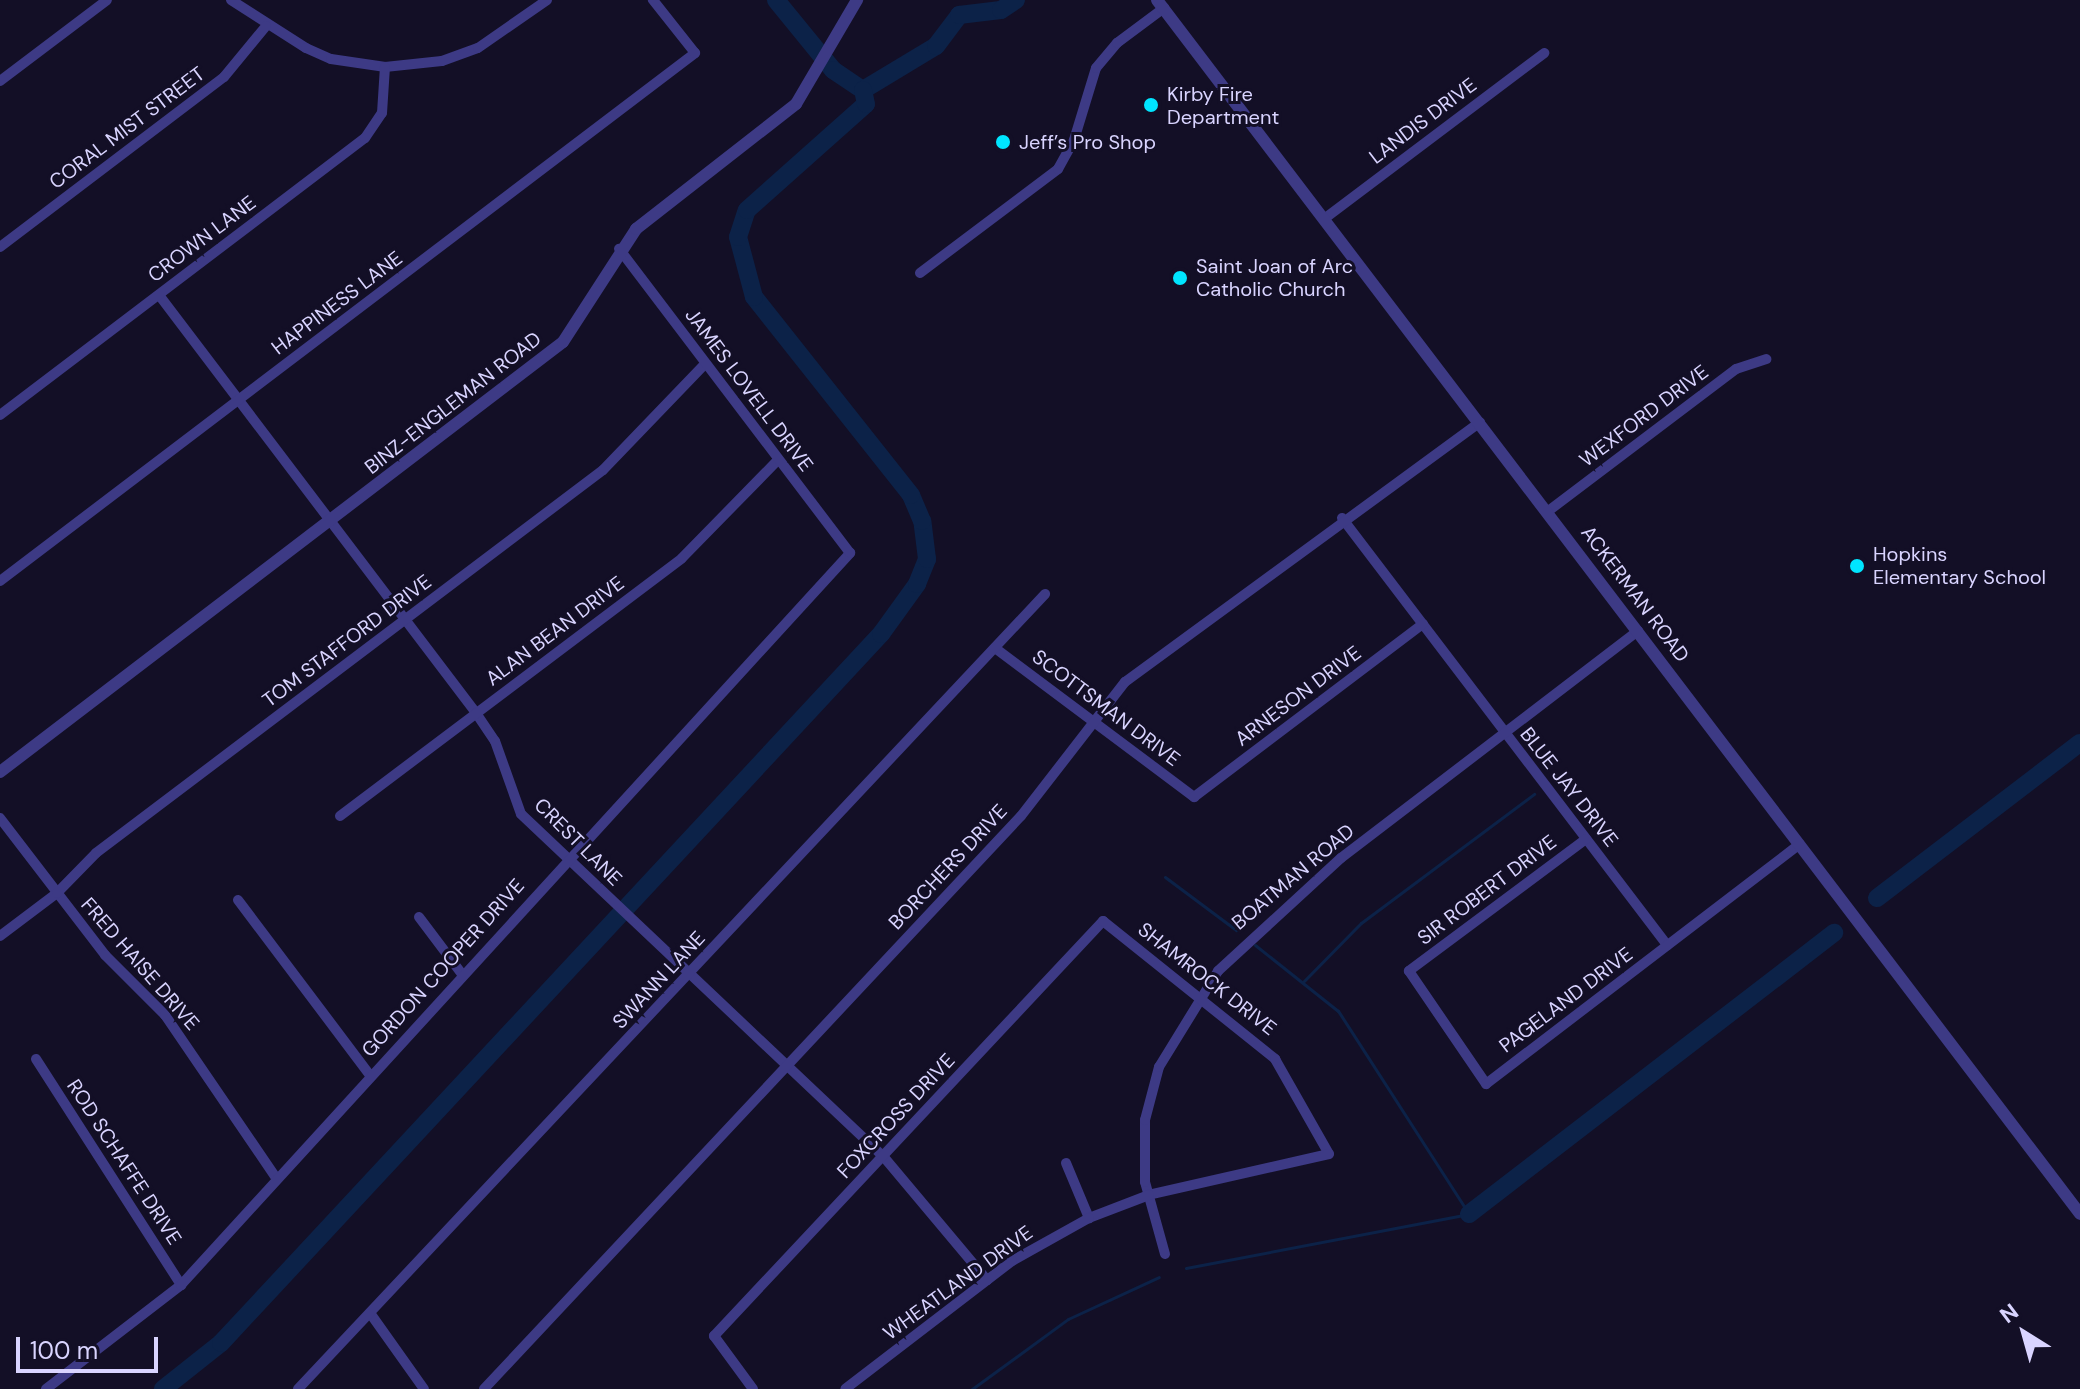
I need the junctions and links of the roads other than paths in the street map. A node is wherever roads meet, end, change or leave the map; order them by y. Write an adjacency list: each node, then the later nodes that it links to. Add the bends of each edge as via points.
1 (107, 0): 10 (street)
2 (231, 0): 7 (street)
3 (547, 0): 9 (street, via 469,52 423,65)
4 (653, 0): 18 (street, HAPPINESS LANE, via 695,53)
5 (857, 0): 13 (street, BINZ-ENGLEMAN ROAD, via 813,80 785,115 655,211)
6 (1160, 4): 11 (street, ACKERMAN ROAD); 14 (street, via 1096,68 1074,140 1058,169)
7 (266, 26): 9 (street, via 331,59); 12 (street, CORAL MIST STREET, via 224,77)
8 (1544, 53): 11 (street, LANDIS DRIVE)
9 (385, 67): 15 (street, CROWN LANE, via 382,113 365,138)
10 (0, 81)
11 (1324, 219): 20 (street, ACKERMAN ROAD)
12 (0, 247)
13 (619, 249): 17 (street, JAMES LOVELL DRIVE); 24 (street, BINZ-ENGLEMAN ROAD, via 588,309 563,342)
14 (920, 273)
15 (159, 295): 18 (street, CREST LANE); 19 (street, CROWN LANE)
16 (1766, 359): 22 (street, WEXFORD DRIVE, via 1736,369)
17 (705, 364): 21 (street, JAMES LOVELL DRIVE); 28 (street, TOM STAFFORD DRIVE, via 615,460)
18 (239, 400): 24 (street, CREST LANE); 26 (street, HAPPINESS LANE)
19 (0, 415)
20 (1480, 422): 22 (street, ACKERMAN ROAD); 23 (street, BORCHERS DRIVE)
21 (778, 460): 25 (street, JAMES LOVELL DRIVE); 32 (street, ALAN BEAN DRIVE, via 682,558)
22 (1547, 512): 30 (street, ACKERMAN ROAD)
23 (1342, 518): 29 (street, BLUE JAY DRIVE); 33 (street, BORCHERS DRIVE, via 1125,682)
24 (332, 522): 28 (street, CREST LANE); 35 (street, BINZ-ENGLEMAN ROAD)
25 (850, 553): 41 (street, GORDON COOPER DRIVE)
26 (0, 581)
27 (1045, 594): 31 (street, SWANN LANE)
28 (404, 620): 32 (street, CREST LANE); 42 (street, TOM STAFFORD DRIVE, via 96,853)
29 (1423, 624): 34 (street, BLUE JAY DRIVE); 36 (street, ARNESON DRIVE)
30 (1638, 631): 34 (street, BOATMAN ROAD); 40 (street, ACKERMAN ROAD)
31 (995, 648): 33 (street, SCOTTSMAN DRIVE); 49 (street, SWANN LANE)
32 (476, 713): 37 (street, ALAN BEAN DRIVE); 41 (street, CREST LANE, via 495,741 516,806)
33 (1095, 722): 36 (street, SCOTTSMAN DRIVE); 52 (street, BORCHERS DRIVE, via 1021,816)
34 (1504, 733): 39 (street, BLUE JAY DRIVE); 50 (street, BOATMAN ROAD, via 1304,889 1229,958)
35 (0, 772)
36 (1194, 797)
37 (340, 816)
38 (0, 818): 42 (street, FRED HAISE DRIVE)
39 (1586, 839): 47 (street, BLUE JAY DRIVE); 54 (street, SIR ROBERT DRIVE, via 1409,971)
40 (1800, 844): 47 (street); 60 (street, ACKERMAN ROAD)
41 (566, 859): 48 (street, GORDON COOPER DRIVE); 49 (street, CREST LANE)
42 (57, 893): 46 (street, TOM STAFFORD DRIVE); 58 (street, FRED HAISE DRIVE, via 105,955 165,1015)
43 (238, 900): 53 (street)
44 (419, 917): 48 (street)
45 (1103, 921): 50 (street, SHAMROCK DRIVE); 56 (street, FOXCROSS DRIVE)
46 (0, 936)
47 (1667, 945): 54 (street, PAGELAND DRIVE)
48 (462, 974): 53 (street, GORDON COOPER DRIVE)
49 (689, 974): 52 (street, CREST LANE); 65 (street, SWANN LANE)
50 (1201, 997): 55 (street, SHAMROCK DRIVE, via 1268,1050); 59 (street, BOATMAN ROAD, via 1151,1089 1143,1148)
51 (36, 1059): 64 (street, ROD SCHAFFE DRIVE)
52 (786, 1066): 56 (street, CREST LANE); 69 (street, BORCHERS DRIVE)
53 (370, 1075): 58 (street, GORDON COOPER DRIVE)
54 (1486, 1084)
55 (1329, 1154): 59 (street, WHEATLAND DRIVE)
56 (883, 1156): 63 (street, CREST LANE); 70 (street, FOXCROSS DRIVE, via 714,1336)
57 (1066, 1163): 61 (street)
58 (275, 1176): 64 (street, GORDON COOPER DRIVE)
59 (1149, 1195): 61 (street, WHEATLAND DRIVE); 62 (street, BOATMAN ROAD)
60 (2080, 1214)
61 (1089, 1218): 63 (street, WHEATLAND DRIVE)
62 (1165, 1254)
63 (987, 1280): 71 (street, WHEATLAND DRIVE)
64 (181, 1285): 66 (street, GORDON COOPER DRIVE)
65 (370, 1313): 67 (street, SWANN LANE); 68 (street)
66 (46, 1389)
67 (298, 1389)
68 (424, 1389)
69 (484, 1389)
70 (753, 1389)
71 (845, 1389)

